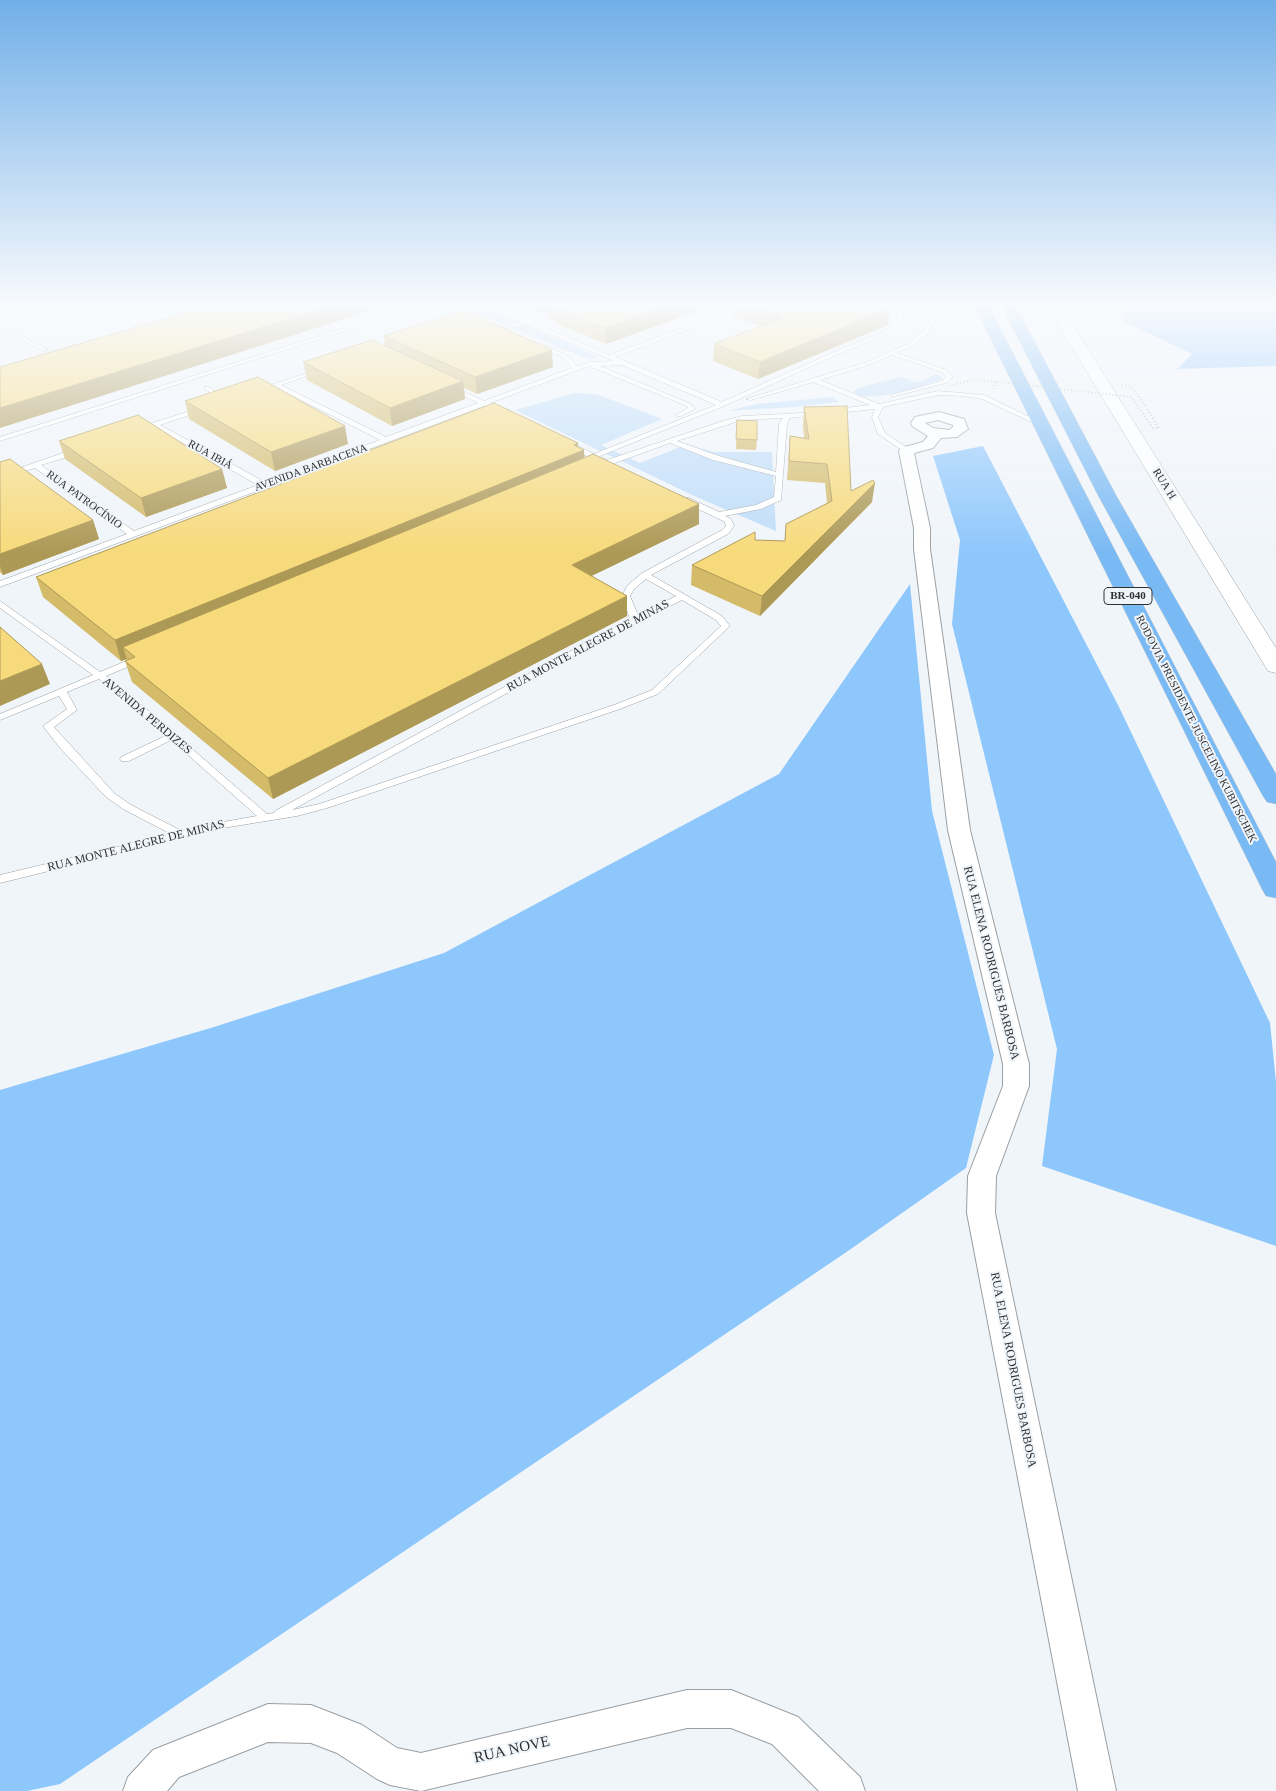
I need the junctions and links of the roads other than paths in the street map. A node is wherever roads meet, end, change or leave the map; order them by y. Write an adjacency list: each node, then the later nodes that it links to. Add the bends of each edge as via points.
1 (168, 387): 34 (lane)
2 (269, 387): 17 (lane)
3 (281, 387): 35 (lane)
4 (450, 387): 22 (lane)
5 (529, 387): 22 (lane, AVENIDA BARBACENA)
6 (644, 387): 18 (lane)
7 (660, 387): 18 (lane)
8 (679, 387): 24 (lane)
9 (761, 387): 24 (lane)
10 (790, 387): 24 (lane)
11 (831, 387): 21 (lane)
12 (927, 387): 21 (lane)
13 (1022, 387): 31 (highway, RODOVIA PRESIDENTE JUSCELINO KUBITSCHEK / BR-040)
14 (1051, 387): 63 (highway, BR-040, via 1108,496)
15 (1104, 387): 57 (main road, RUA H)
16 (207, 388): 20 (lane)
17 (251, 393)
18 (669, 397): 29 (lane, via 692,409)
19 (235, 398): 20 (lane)
20 (227, 401): 23 (lane)
21 (870, 402): 25 (lane)
22 (484, 403): 27 (lane); 35 (lane, AVENIDA BARBACENA)
23 (218, 404)
24 (722, 405): 40 (lane)
25 (880, 406): 28 (lane); 31 (lane, via 938,393 964,394 984,397); 39 (lane, via 875,417 882,434)
26 (209, 407): 30 (lane)
27 (510, 415)
28 (788, 415): 37 (lane, via 742,418); 45 (lane, via 783,424)
29 (673, 418)
30 (155, 425): 32 (lane); 47 (lane, RUA IBIÁ)
31 (1042, 425): 67 (highway, RODOVIA PRESIDENTE JUSCELINO KUBITSCHEK / BR-040)
32 (128, 434)
33 (937, 434): 39 (street, via 928,445)
34 (0, 440)
35 (386, 440): 47 (lane, AVENIDA BARBACENA)
36 (559, 440): 40 (lane)
37 (671, 441): 41 (lane); 45 (lane, via 716,458)
38 (82, 450): 42 (lane)
39 (906, 451): 70 (street, RUA ELENA RODRIGUES BARBOSA, via 922,528 922,549 960,830 1016,1064 1016,1086 982,1176 981,1213)
40 (592, 457): 41 (lane)
41 (608, 462): 43 (lane); 44 (lane)
42 (36, 465): 46 (lane); 50 (lane, RUA PATROCÍNIO)
43 (617, 466)
44 (588, 470)
45 (779, 475): 49 (lane, via 778,498 758,507)
46 (0, 477)
47 (264, 486): 50 (lane, AVENIDA BARBACENA)
48 (676, 495): 49 (lane)
49 (718, 515): 51 (lane, via 728,521 730,526 725,532)
50 (133, 534): 52 (lane, AVENIDA BARBACENA)
51 (645, 576): 53 (lane); 55 (lane, via 630,588 626,596)
52 (0, 584)
53 (681, 597): 55 (lane, RUA MONTE ALEGRE DE MINAS); 64 (lane, RUA MONTE ALEGRE DE MINAS, via 719,618 726,626 655,692 323,806)
54 (0, 604): 58 (lane, AVENIDA PERDIZES)
55 (635, 620): 64 (lane, RUA MONTE ALEGRE DE MINAS)
56 (152, 654): 58 (lane)
57 (1276, 666)
58 (100, 676): 59 (lane); 61 (lane, AVENIDA PERDIZES)
59 (62, 692): 60 (lane); 65 (lane, via 72,710 48,726 64,746 110,795)
60 (0, 717)
61 (172, 736): 62 (lane); 64 (lane, AVENIDA PERDIZES)
62 (125, 759)
63 (1276, 796)
64 (268, 817): 65 (lane, RUA MONTE ALEGRE DE MINAS)
65 (181, 835): 66 (lane, RUA MONTE ALEGRE DE MINAS)
66 (0, 879)
67 (1276, 889)
68 (142, 1791): 69 (street, RUA NOVE, via 166,1763 268,1723 311,1724 349,1738 390,1766 421,1772 687,1709 732,1709 785,1730)
69 (846, 1791)
70 (1097, 1791)

